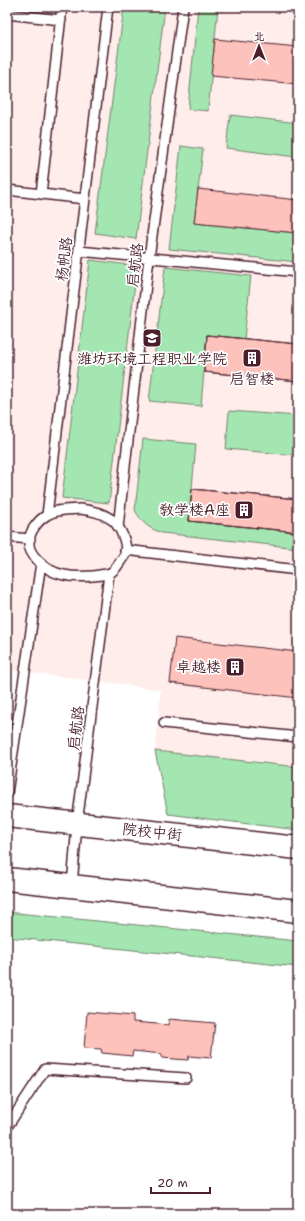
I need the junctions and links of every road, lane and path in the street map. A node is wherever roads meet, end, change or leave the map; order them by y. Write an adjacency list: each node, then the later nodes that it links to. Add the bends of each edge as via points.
1 (62, 7): 5 (lane)
2 (108, 7): 8 (lane, 杨帆路)
3 (183, 7): 10 (lane, 启航路)
4 (7, 14): 5 (lane)
5 (61, 20): 7 (lane)
6 (7, 190): 7 (lane)
7 (40, 194): 8 (lane)
8 (84, 199): 9 (lane, 杨帆路)
9 (79, 251): 10 (lane); 12 (lane, 杨帆路)
10 (149, 258): 11 (lane); 13 (lane, 启航路)
11 (298, 272)
12 (47, 515): 13 (lane, via 63,510 90,510 112,520); 15 (lane, via 35,525)
13 (118, 527): 16 (lane, via 125,542)
14 (7, 537): 15 (lane)
15 (30, 539): 17 (lane, via 29,545)
16 (125, 550): 18 (lane); 19 (lane, via 118,565)
17 (40, 563): 19 (lane, via 68,576); 22 (lane)
18 (298, 570)
19 (109, 574): 24 (lane, 启航路)
20 (164, 723): 21 (lane)
21 (298, 737)
22 (7, 792)
23 (7, 816): 24 (main road, 院校中街)
24 (77, 824): 25 (main road, 院校中街); 27 (lane, 启航路)
25 (298, 848)
26 (7, 879): 27 (main road)
27 (72, 886): 28 (main road)
28 (298, 911)
29 (186, 1078): 30 (lane, via 45,1069)
30 (7, 1127)

